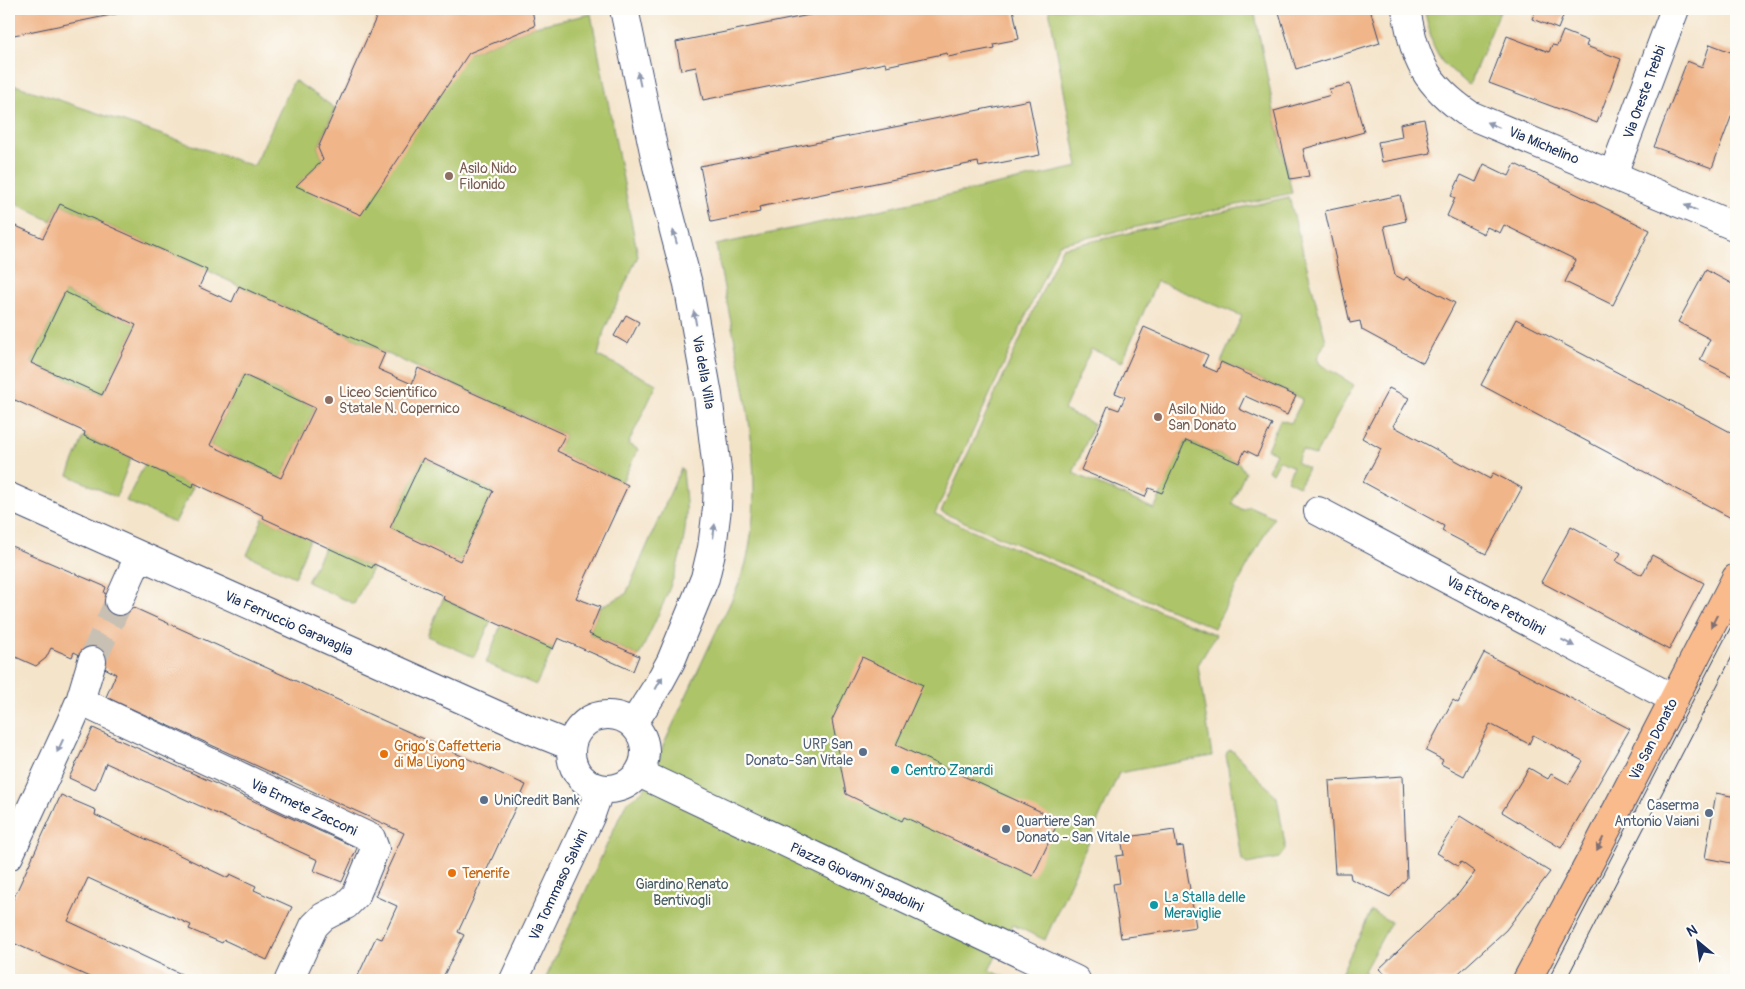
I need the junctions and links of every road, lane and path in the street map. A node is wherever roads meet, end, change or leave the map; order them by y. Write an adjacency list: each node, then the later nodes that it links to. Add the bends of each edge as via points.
1 (624, 9): 14 (street, Via della Villa, one-way to 1, via 671,661 705,578 712,548 718,478 708,395 688,284 657,166)
2 (1406, 9): 4 (street, Via Michelino, one-way to 2, via 1478,118 1452,102 1426,74 1417,57)
3 (1675, 9): 4 (street, Via Oreste Trebbi)
4 (1613, 174): 5 (street, Via Michelino, one-way to 4)
5 (1736, 227)
6 (9, 497): 8 (street, Via Ferruccio Garavaglia)
7 (1318, 511): 12 (street, Via Ettore Petrolini, one-way to 12)
8 (140, 556): 10 (street); 15 (street, Via Ferruccio Garavaglia)
9 (1736, 578): 12 (main road, Via San Donato, one-way to 12)
10 (119, 601)
11 (92, 661): 13 (street)
12 (1674, 699): 22 (main road, Via San Donato, one-way to 22)
13 (80, 701): 18 (street, one-way to 18); 19 (street, Via Ermete Zacconi, via 371,838 375,849 356,896 314,926)
14 (633, 724): 15 (street, via 615,715 596,716 579,728); 16 (street, via 640,733 646,753)
15 (571, 746): 17 (street, via 574,770 582,780)
16 (639, 773): 17 (street, via 623,786); 21 (street, Piazza Giovanni Spadolini)
17 (600, 789): 20 (street, Via Tommaso Salvini)
18 (9, 856)
19 (289, 980)
20 (514, 980)
21 (1076, 980)
22 (1527, 980)

